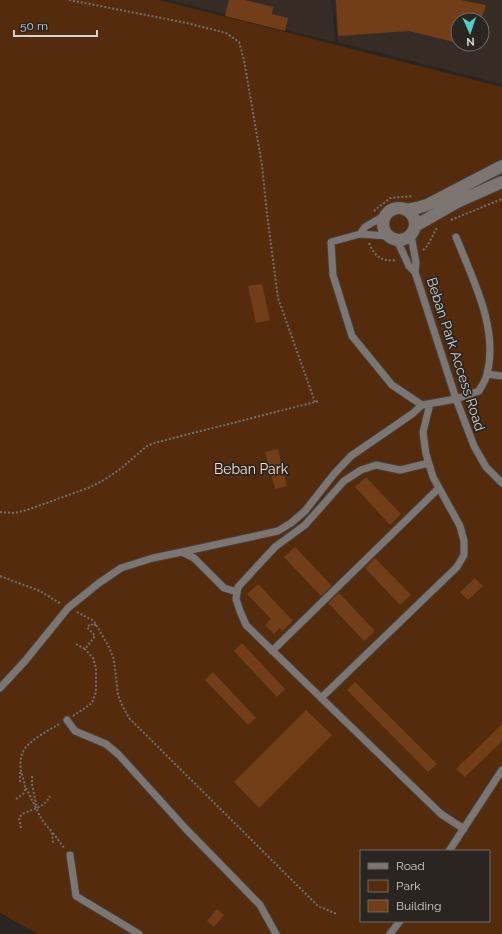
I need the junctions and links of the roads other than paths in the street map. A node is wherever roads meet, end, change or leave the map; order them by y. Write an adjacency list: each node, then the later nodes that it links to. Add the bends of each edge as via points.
1 (502, 166): 3 (street, via 427,205)
2 (502, 182): 5 (street, via 457,202)
3 (406, 210): 4 (street, via 392,209); 5 (street, via 412,215)
4 (384, 216): 6 (lane, via 365,227); 8 (street, via 383,227)
5 (413, 231): 8 (street, via 407,238); 9 (lane, Beban Park Access Road)
6 (360, 234): 8 (lane); 14 (lane, via 330,242 333,275 352,336 392,385)
7 (456, 237): 10 (lane, via 486,313 490,351)
8 (392, 238): 9 (lane, Beban Park Access Road)
9 (415, 272): 12 (lane, Beban Park Access Road)
10 (487, 374): 11 (lane); 12 (lane, via 479,391)
11 (502, 376)
12 (456, 399): 13 (lane); 16 (lane, Beban Park Access Road, via 474,446 486,467)
13 (430, 404): 14 (lane); 15 (lane, via 423,432)
14 (422, 405): 18 (lane, via 351,456 305,511 278,531)
15 (429, 463): 17 (lane); 19 (lane, via 400,470 376,465 361,470 344,481 305,526 265,556 238,587)
16 (502, 483)
17 (439, 488): 20 (lane); 22 (lane, via 460,526 464,540 464,555 457,567)
18 (182, 552): 19 (lane, via 194,558 224,588); 21 (lane, via 121,568 99,583 68,608)
19 (237, 592): 20 (lane, via 236,599 246,625)
20 (272, 651): 22 (lane)
21 (0, 688)
22 (321, 698): 25 (lane, via 441,814)
23 (67, 720): 30 (lane, via 75,731 106,744 119,755 260,905)
24 (502, 770): 25 (lane)
25 (464, 829): 26 (lane)
26 (450, 850)
27 (70, 855): 29 (lane, via 76,896)
28 (399, 922): 31 (lane)
29 (139, 934)
30 (276, 934)
31 (390, 934)

